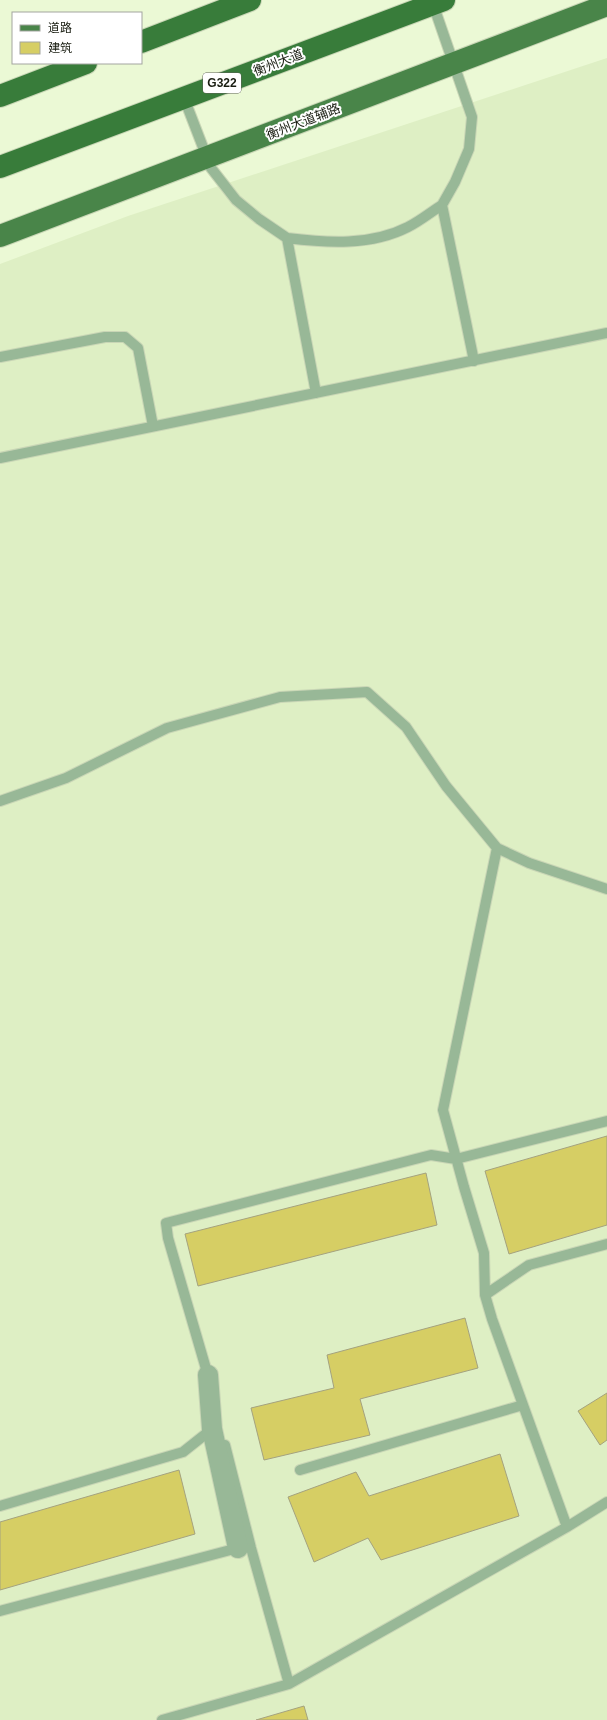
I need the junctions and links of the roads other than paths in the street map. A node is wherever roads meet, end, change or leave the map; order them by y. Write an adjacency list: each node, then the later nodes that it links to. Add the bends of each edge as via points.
1 (250, 0): 4 (highway)
2 (438, 2): 6 (lane); 8 (highway, 衡州大道 / G322)
3 (607, 5): 6 (main road, 衡州大道辅路)
4 (142, 42)
5 (83, 64): 7 (highway)
6 (454, 64): 9 (main road, 衡州大道辅路); 11 (lane, via 472,117 469,149)
7 (0, 96)
8 (184, 98): 9 (lane); 10 (highway, 衡州大道 / G322)
9 (206, 158): 12 (main road, 衡州大道辅路); 13 (lane, via 236,200 259,220)
10 (0, 167)
11 (442, 205): 13 (lane, via 408,227 372,239 327,243); 16 (lane)
12 (0, 236)
13 (287, 238): 17 (lane)
14 (607, 333): 16 (lane)
15 (0, 357): 18 (lane, via 105,337 125,337 138,348)
16 (474, 361): 17 (lane)
17 (316, 393): 18 (lane)
18 (153, 426): 19 (lane)
19 (0, 458)
20 (0, 801): 21 (lane, via 66,778 167,728 280,697 367,692 406,728 446,786)
21 (498, 848): 22 (lane, via 529,863); 24 (lane, via 443,1110)
22 (607, 889)
23 (607, 1121): 24 (lane)
24 (456, 1159): 26 (lane, via 484,1253); 27 (lane, via 431,1155 166,1223 168,1238)
25 (607, 1244): 26 (lane, via 528,1265)
26 (485, 1295): 28 (lane)
27 (208, 1375): 29 (street); 36 (lane, via 251,1548)
28 (523, 1405): 30 (lane); 33 (lane)
29 (212, 1429): 32 (lane, via 183,1452); 34 (street)
30 (300, 1470)
31 (607, 1502): 33 (lane)
32 (0, 1506)
33 (567, 1527): 36 (lane)
34 (238, 1548): 35 (lane)
35 (0, 1611)
36 (289, 1684): 37 (lane)
37 (162, 1720)

